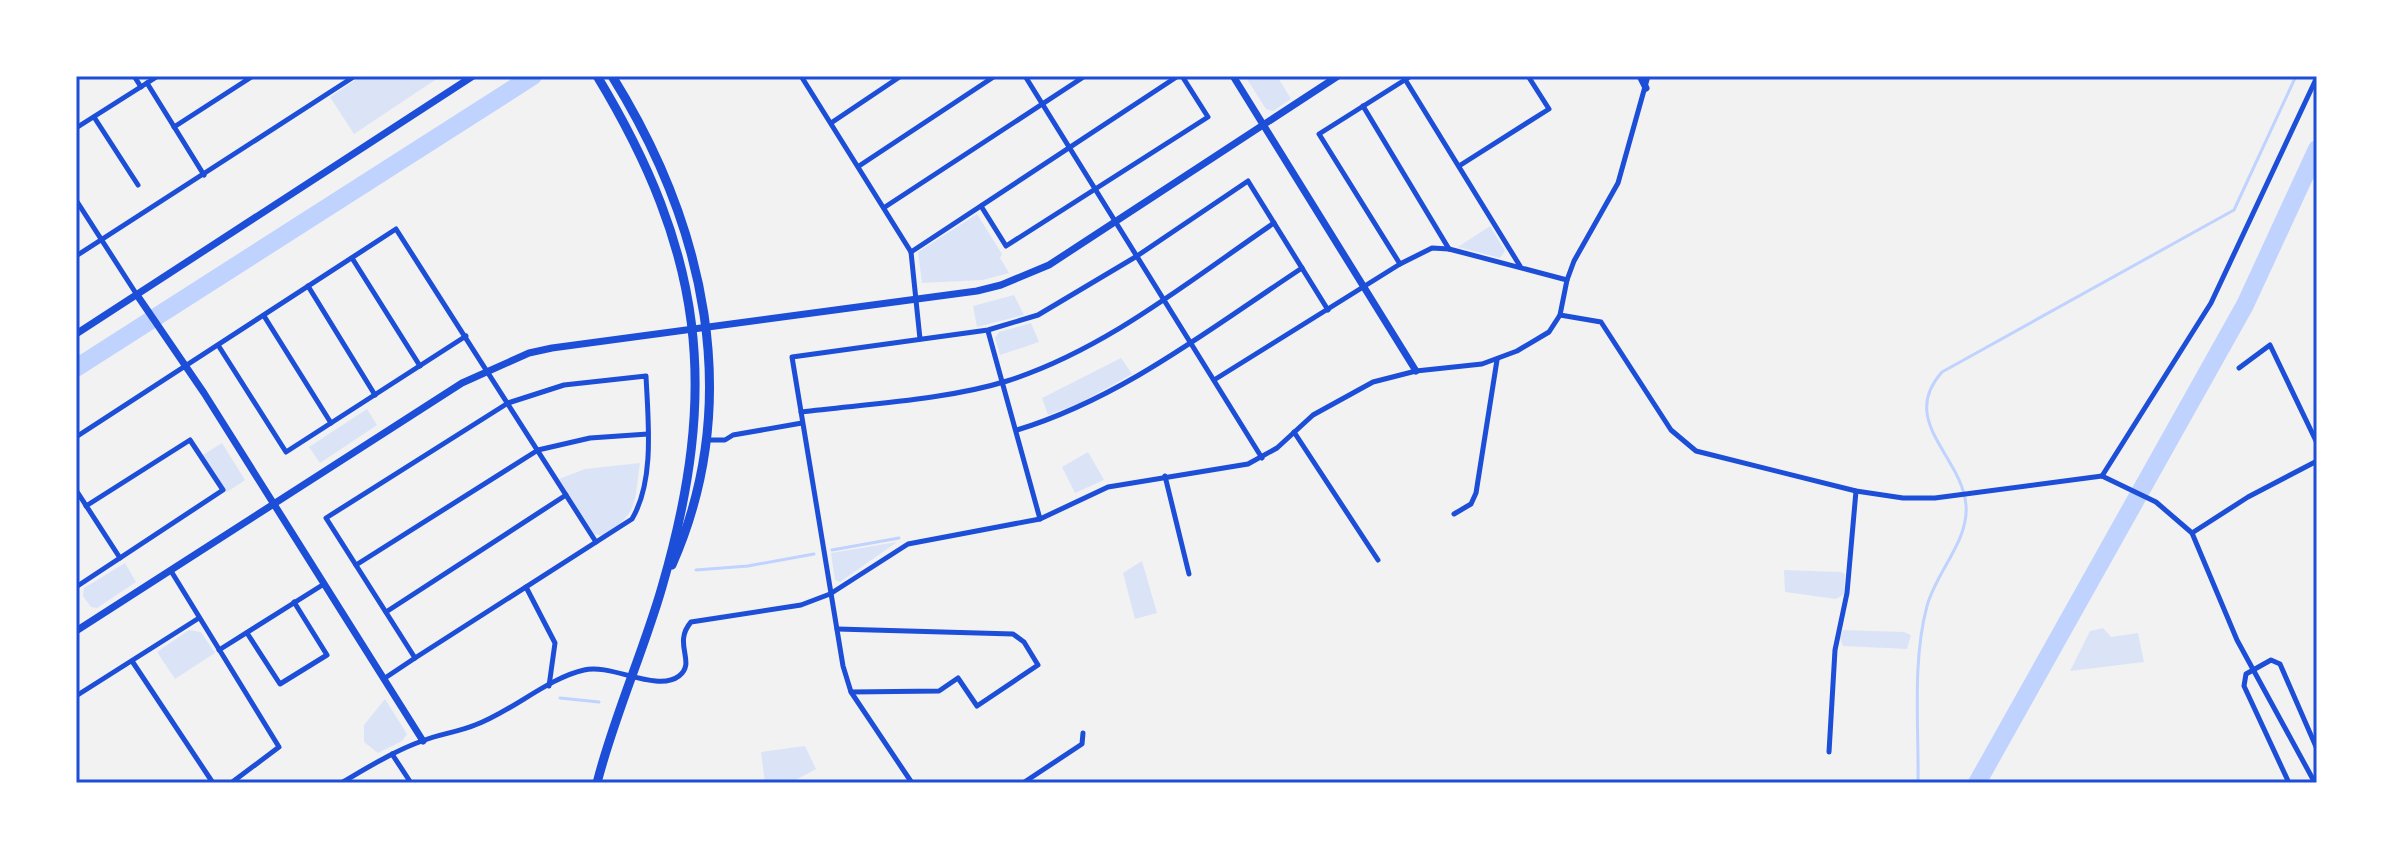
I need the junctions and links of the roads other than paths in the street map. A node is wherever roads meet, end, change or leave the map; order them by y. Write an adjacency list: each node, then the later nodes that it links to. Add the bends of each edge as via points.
1 (134, 76): 22 (street)
2 (158, 76): 22 (street)
3 (253, 76): 29 (street)
4 (355, 76): 34 (street)
5 (473, 76): 54 (street)
6 (597, 76): 61 (highway, via 664,206)
7 (612, 76): 60 (highway, via 644,131 683,218)
8 (810, 76): 21 (street)
9 (901, 76): 27 (street)
10 (995, 76): 32 (street)
11 (1025, 76): 24 (street)
12 (1085, 76): 24 (street)
13 (1180, 76): 31 (street); 36 (street, via 1208,117)
14 (1233, 76): 28 (street)
15 (1338, 76): 28 (street)
16 (1528, 76): 33 (street, via 1549,109)
17 (1640, 76): 23 (street)
18 (1648, 76): 23 (street)
19 (1406, 77): 25 (street); 33 (street)
20 (2317, 77): 91 (street, via 2211,303)
21 (802, 78): 27 (street)
22 (144, 85): 26 (street); 29 (street)
23 (1646, 88): 51 (street, via 1618,183)
24 (1042, 104): 31 (street); 39 (street)
25 (1363, 106): 43 (street); 48 (street, via 1319,134)
26 (94, 117): 30 (street); 35 (street)
27 (831, 123): 32 (street)
28 (1264, 125): 40 (street); 53 (street)
29 (174, 127): 34 (street)
30 (76, 128)
31 (1069, 148): 36 (street); 38 (street)
32 (859, 166): 39 (street)
33 (1459, 166): 49 (street)
34 (204, 175): 42 (street)
35 (138, 185)
36 (1095, 189): 38 (street, via 1006,246); 40 (street)
37 (76, 200): 42 (street)
38 (981, 206): 44 (street)
39 (885, 208): 44 (street)
40 (1115, 222): 46 (street); 56 (street, via 1025,276)
41 (1274, 223): 46 (street, via 1248,181); 50 (street); 55 (street)
42 (101, 240): 45 (street); 54 (street)
43 (1449, 249): 48 (street, via 1432,248); 49 (street)
44 (911, 252): 56 (street)
45 (76, 256)
46 (1137, 256): 55 (street); 62 (street, via 1064,302)
47 (352, 258): 52 (street); 64 (street, via 396,229); 70 (street)
48 (1400, 264): 53 (street)
49 (1520, 266): 51 (street)
50 (1302, 268): 57 (street); 66 (street)
51 (1567, 280): 59 (street)
52 (308, 286): 58 (street); 76 (street)
53 (1365, 287): 57 (street); 73 (street)
54 (137, 295): 63 (street); 69 (street)
55 (1163, 298): 66 (street); 75 (street, via 1081,351)
56 (916, 301): 60 (street); 65 (street)
57 (1328, 310): 74 (street)
58 (263, 315): 67 (street); 79 (street)
59 (1560, 315): 68 (street, via 1549,332); 93 (street, via 1601,322 1671,430 1696,451)
60 (708, 327): 61 (street); 85 (highway)
61 (694, 329): 72 (street, via 552,348); 107 (highway, via 696,391 689,461)
62 (988, 330): 65 (street); 75 (street)
63 (76, 334)
64 (466, 336): 70 (street); 72 (street)
65 (920, 339): 78 (street, via 792,357)
66 (1190, 342): 74 (street); 81 (street, via 1077,409)
67 (218, 345): 69 (street); 79 (street, via 286,452)
68 (1497, 360): 73 (street); 97 (street, via 1476,493 1471,504)
69 (186, 366): 84 (street); 95 (street)
70 (420, 366): 76 (street)
71 (2239, 368): 86 (street, via 2270,345)
72 (488, 371): 77 (street); 95 (street)
73 (1416, 371): 82 (street, via 1349,394)
74 (1214, 380): 88 (street)
75 (1003, 382): 78 (street); 81 (street)
76 (375, 395): 79 (street)
77 (508, 403): 83 (street, via 564,385 646,376); 87 (street); 103 (street, via 326,518)
78 (801, 412): 80 (street)
79 (331, 423)
80 (802, 423): 85 (street); 110 (street)
81 (1017, 430): 98 (street)
82 (1294, 432): 88 (street); 102 (street)
83 (648, 434): 87 (street, via 590,438); 100 (street, via 637,509 632,519)
84 (76, 437)
85 (704, 440): 107 (highway, via 696,492)
86 (2317, 443)
87 (538, 450): 94 (street); 103 (street)
88 (1262, 458): 90 (street)
89 (2317, 461): 99 (street)
90 (1165, 476): 98 (street, via 1108,487); 105 (street)
91 (2104, 477): 93 (street, via 1963,495 1903,498); 99 (street, via 2171,513)
92 (76, 490): 96 (street)
93 (1856, 491): 129 (street, via 1847,593 1835,650)
94 (566, 495): 100 (street); 112 (street)
95 (274, 504): 104 (street); 106 (street)
96 (86, 506): 101 (street); 101 (street, via 190,440 223,490)
97 (1454, 514)
98 (1040, 519): 110 (street, via 908,544)
99 (2192, 533): 120 (street, via 2230,625)
100 (596, 542): 109 (street)
101 (120, 558): 108 (street)
102 (1378, 560)
103 (356, 565): 112 (street)
104 (171, 571): 113 (street); 115 (street)
105 (1189, 574)
106 (325, 583): 111 (street); 122 (street)
107 (662, 586): 121 (highway)
108 (76, 587)
109 (526, 587): 118 (street); 123 (street, via 555,643)
110 (830, 594): 114 (street); 121 (street, via 801,605 691,622 681,643 685,670 677,678)
111 (294, 602): 116 (street); 116 (street, via 327,655 280,684)
112 (386, 612): 118 (street)
113 (199, 618): 117 (street); 119 (street)
114 (837, 629): 124 (street); 124 (street, via 1013,634 1038,665 977,706 958,678 939,691)
115 (76, 631)
116 (247, 633): 117 (street)
117 (219, 650): 132 (street, via 279,747)
118 (415, 658): 122 (street)
119 (132, 661): 125 (street); 131 (street)
120 (2255, 668): 128 (street, via 2271,660 2280,664); 138 (street, via 2246,674 2244,686); 139 (street)
121 (630, 677): 123 (street, via 597,668 581,670); 135 (highway)
122 (385, 678): 127 (street)
123 (549, 687): 127 (street, via 476,725)
124 (851, 692): 136 (street)
125 (76, 696)
126 (1083, 733): 137 (street, via 1082,744)
127 (423, 741): 130 (street)
128 (2317, 749)
129 (1829, 752)
130 (392, 754): 133 (street); 134 (street)
131 (213, 783)
132 (231, 783)
133 (341, 783)
134 (411, 783)
135 (597, 783)
136 (912, 783)
137 (1023, 783)
138 (2289, 783)
139 (2315, 783)

